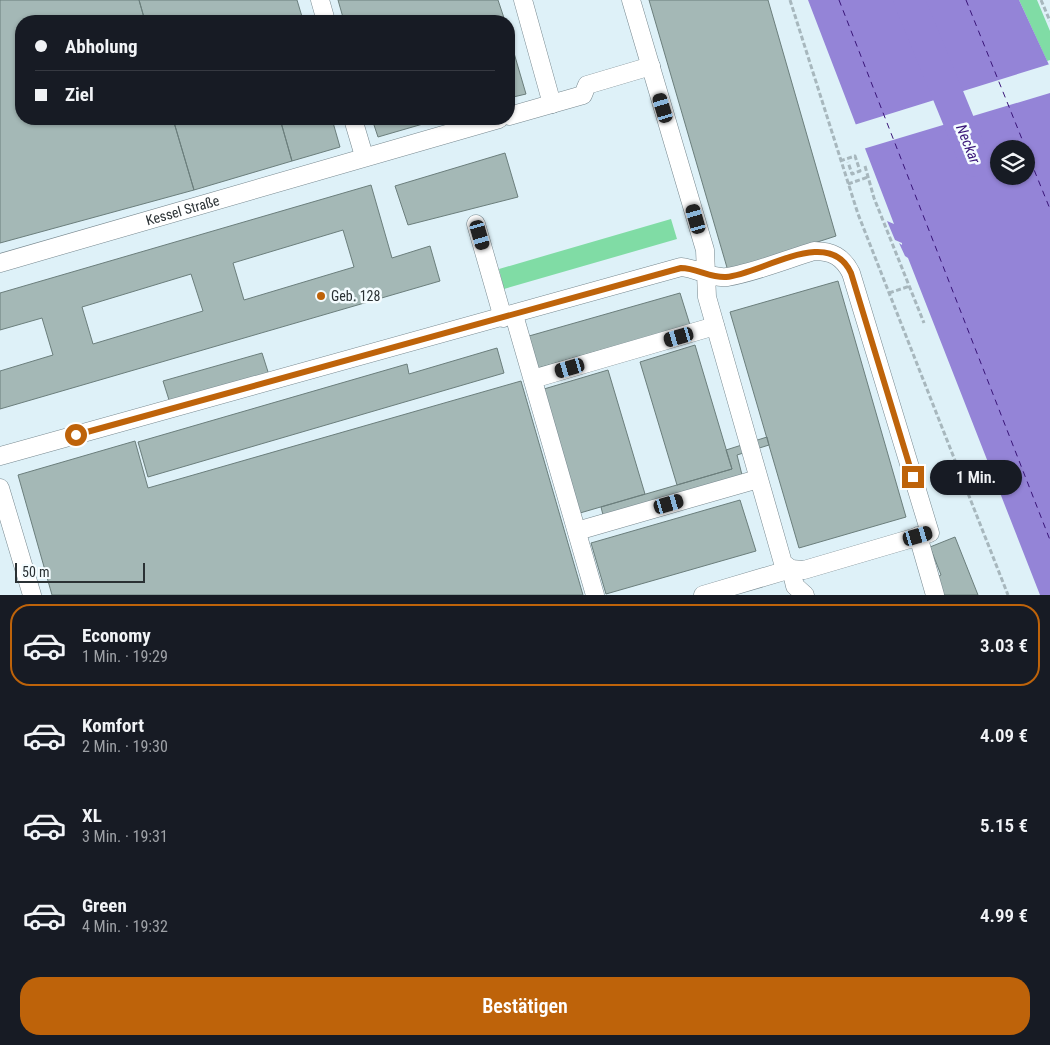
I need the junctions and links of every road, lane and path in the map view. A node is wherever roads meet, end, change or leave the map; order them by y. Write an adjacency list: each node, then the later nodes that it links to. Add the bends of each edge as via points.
1 (320, 0): 6 (street)
2 (523, 0): 9 (street)
3 (631, 0): 8 (street)
4 (790, 0): 14 (path)
5 (1042, 0): 7 (path)
6 (324, 15)
7 (1050, 21)
8 (651, 66): 9 (street, via 587,85 583,95); 21 (street, via 705,250)
9 (552, 104): 10 (street)
10 (515, 114)
11 (355, 125): 13 (street)
12 (477, 125): 13 (street, Kessel Straße)
13 (364, 156): 20 (street, Kessel Straße)
14 (840, 161): 15 (path, via 855,156 860,171 852,174); 18 (path)
15 (848, 162)
16 (865, 166): 17 (path)
17 (868, 177): 18 (path); 22 (path)
18 (848, 184): 23 (path)
19 (476, 224): 24 (street)
20 (0, 262)
21 (705, 273): 24 (street, via 681,268); 26 (street); 32 (street, via 727,277 814,252 834,254 845,262 930,533)
22 (910, 286): 23 (path); 25 (path)
23 (890, 293): 39 (path)
24 (509, 316): 27 (street); 28 (street)
25 (924, 323)
26 (715, 326): 27 (street); 29 (street)
27 (533, 379): 31 (street)
28 (0, 456)
29 (758, 479): 31 (street); 33 (street, via 780,559)
30 (0, 488): 34 (street)
31 (577, 531): 35 (street)
32 (918, 536): 33 (street, via 804,570); 38 (street)
33 (791, 569): 36 (street); 37 (street, via 795,586)
34 (32, 595)
35 (595, 595)
36 (703, 595)
37 (805, 595)
38 (935, 595)
39 (1008, 595)

